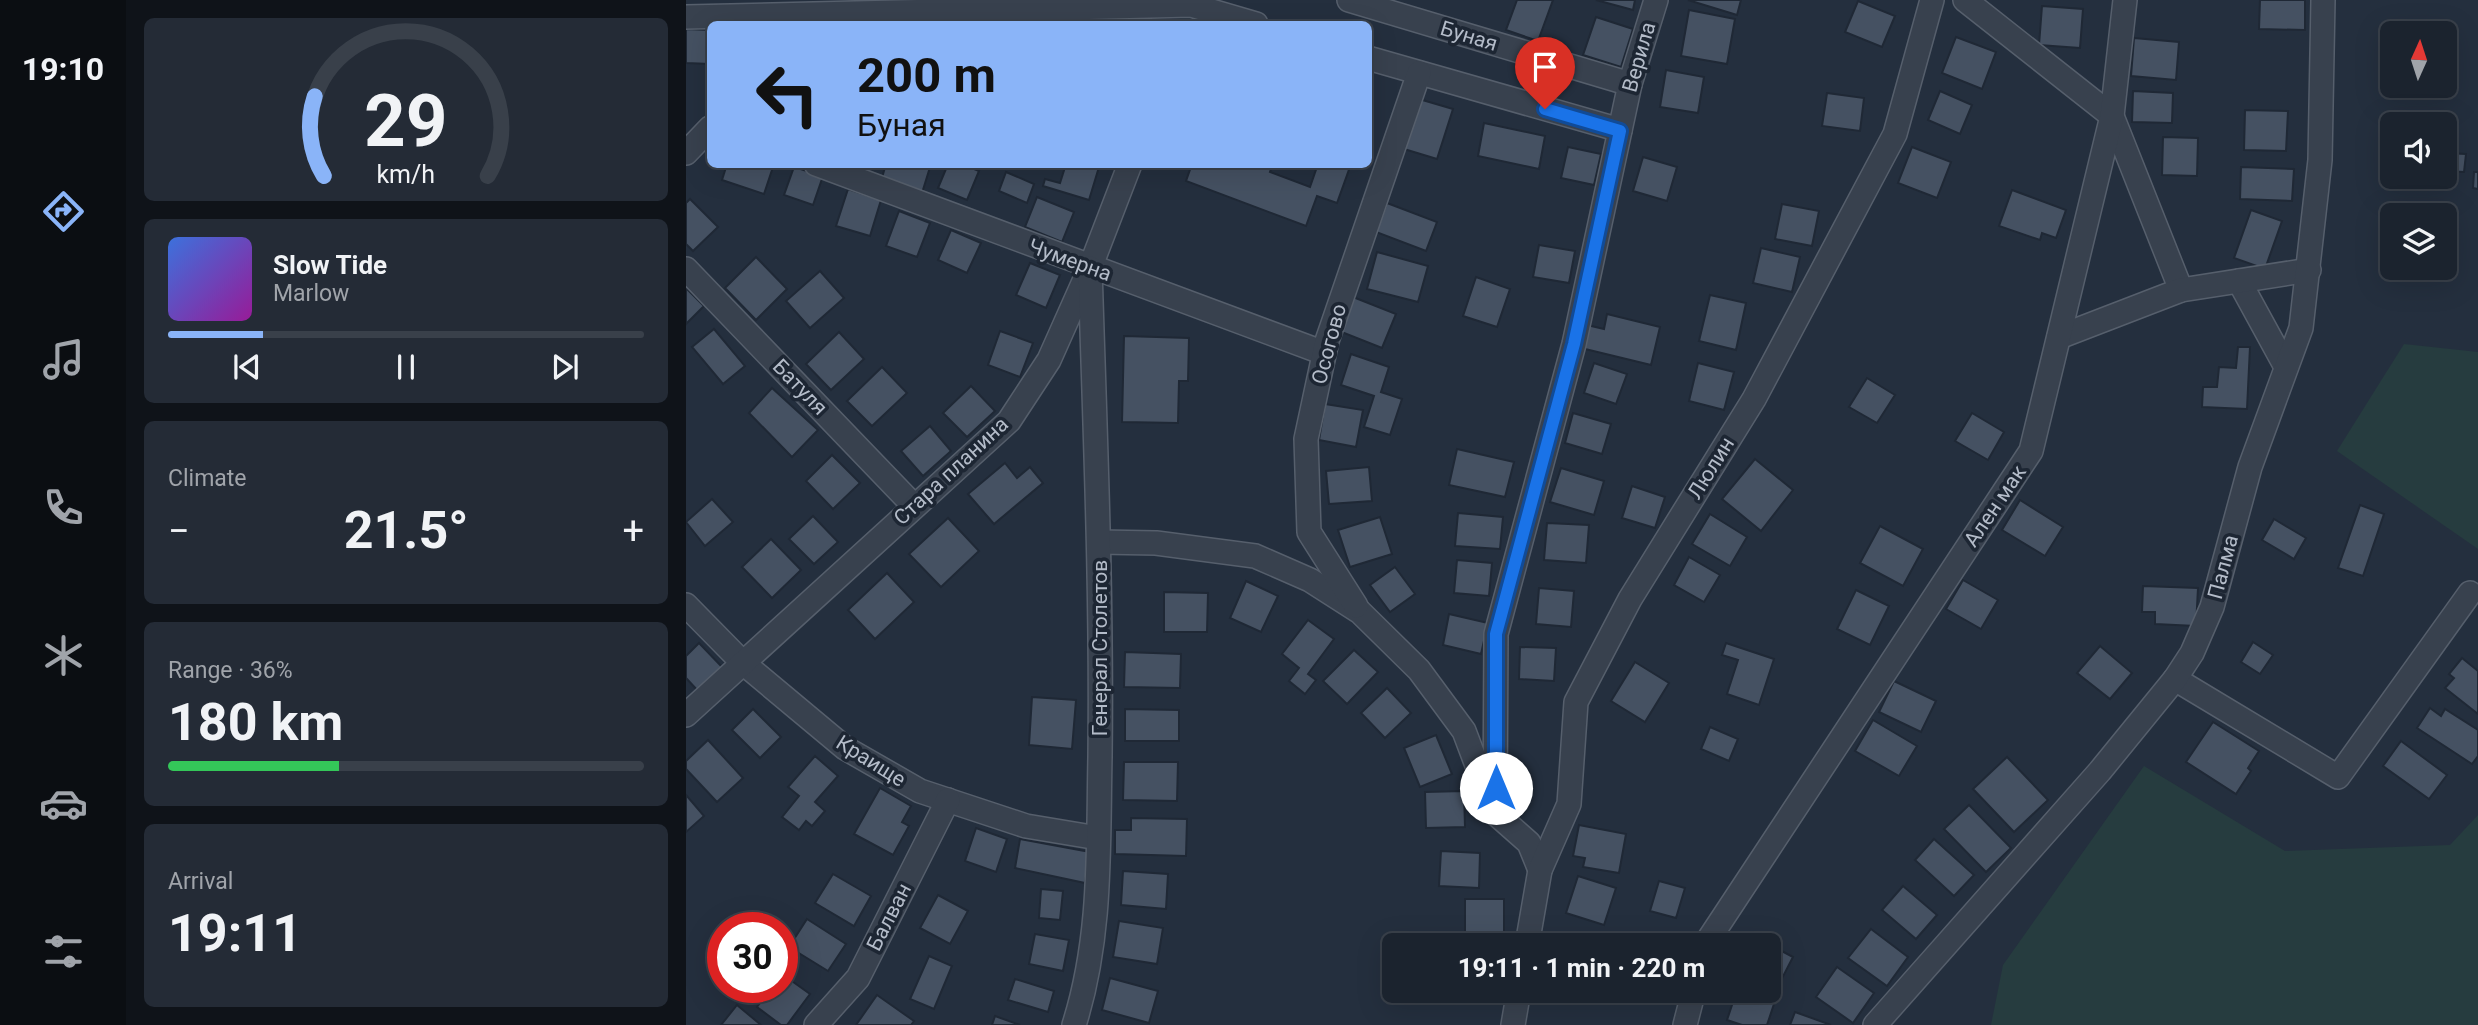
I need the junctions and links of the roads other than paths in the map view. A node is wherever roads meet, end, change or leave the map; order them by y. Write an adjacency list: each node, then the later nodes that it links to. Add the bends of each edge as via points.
1 (1349, 0): 13 (street, Буная)
2 (1656, 0): 13 (street, Верила)
3 (1932, 0): 39 (street, Люлин, via 1895,134 1754,399 1588,674 1576,702 1569,804)
4 (1965, 0): 14 (street)
5 (2125, 0): 14 (street, Ален мак)
6 (2323, 0): 22 (street, Палма, via 2320,160)
7 (1189, 10): 9 (street); 10 (street)
8 (686, 17): 9 (street)
9 (731, 21)
10 (1242, 21)
11 (1372, 59): 12 (street)
12 (1419, 74): 16 (street); 26 (street, Осогово)
13 (1630, 84): 16 (street, Верила)
14 (2112, 116): 24 (street); 25 (street, Ален мак)
15 (707, 131): 17 (street)
16 (1620, 131): 37 (street, Верила, via 1574,344 1496,634)
17 (686, 153)
18 (827, 168): 20 (street, Чумерна)
19 (1128, 168): 20 (street, Стара планина)
20 (1090, 268): 26 (street, Чумерна); 28 (street, Стара планина, via 1049,360 1009,421); 29 (street, Генерал Столетов)
21 (686, 269): 28 (street, Батуля)
22 (2309, 270): 23 (street); 27 (street, Палма, via 2301,328)
23 (2239, 281): 24 (street); 27 (street)
24 (2181, 290): 25 (street)
25 (2059, 337): 41 (street, Ален мак, via 2031,451)
26 (1324, 353): 32 (street, Осогово, via 1306,439 1309,532)
27 (2287, 368): 34 (street, Палма, via 2250,467 2212,607)
28 (914, 506): 33 (street, Стара планина)
29 (1099, 542): 32 (street, via 1156,543 1255,556 1310,579); 38 (street, Генерал Столетов)
30 (2470, 593): 34 (street, via 2338,777)
31 (686, 605): 33 (street, Краище)
32 (1360, 612): 37 (street, via 1419,670 1464,731)
33 (742, 662): 35 (street, Стара планина); 36 (street, Краище, via 845,748 920,791)
34 (2175, 679): 48 (street, Палма, via 2100,772)
35 (686, 715)
36 (948, 800): 38 (street, Краище, via 1026,826); 44 (street, Балван, via 858,978)
37 (1495, 813): 39 (street, via 1529,843)
38 (1098, 838): 45 (street, Генерал Столетов, via 1095,927 1088,979)
39 (1540, 870): 40 (street, Люлин)
40 (1529, 933)
41 (1713, 933)
42 (1517, 1003): 46 (street)
43 (1691, 1003): 47 (street)
44 (816, 1025)
45 (1074, 1025)
46 (1513, 1025)
47 (1685, 1025)
48 (1875, 1025)

